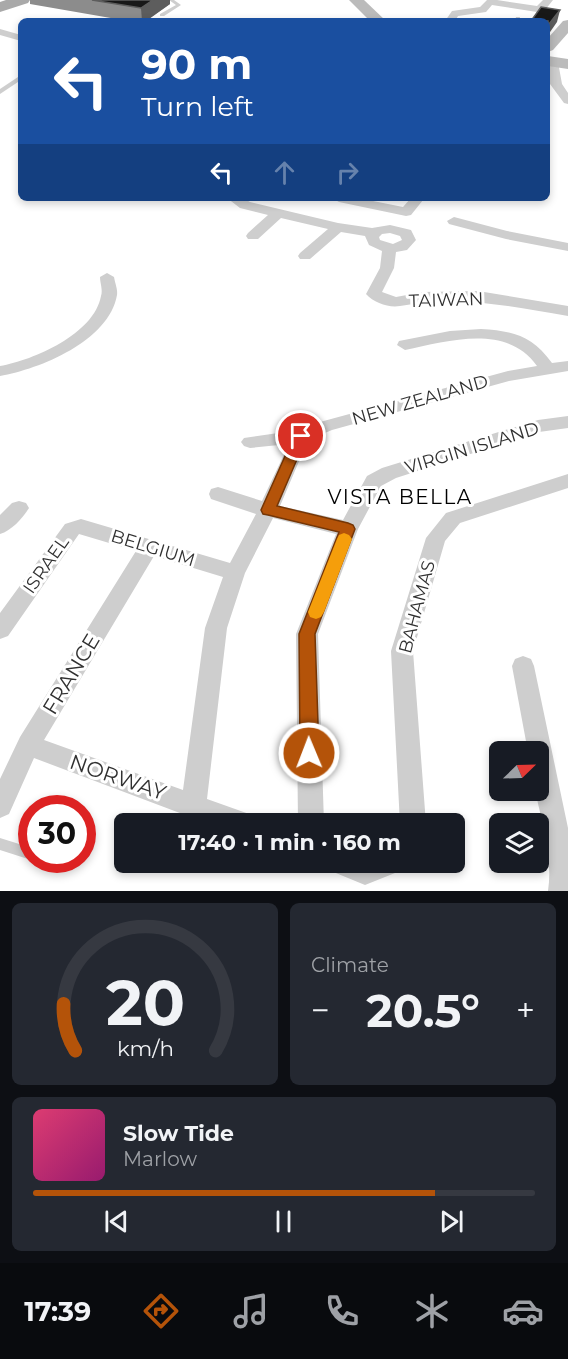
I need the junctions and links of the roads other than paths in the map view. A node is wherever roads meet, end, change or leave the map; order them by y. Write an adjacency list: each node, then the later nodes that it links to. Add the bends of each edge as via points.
1 (22, 0): 6 (main road)
2 (171, 0): 7 (lane, via 179,4)
3 (356, 0): 8 (street)
4 (548, 0): 5 (street, via 537,9)
5 (491, 1): 9 (street, via 483,10 455,13)
6 (0, 7)
7 (162, 15)
8 (376, 18)
9 (452, 18)
10 (568, 24): 13 (street)
11 (0, 32): 12 (street)
12 (18, 37)
13 (553, 52): 16 (street, via 556,84)
14 (18, 80): 15 (lane)
15 (0, 92)
16 (568, 101)
17 (239, 201): 21 (street)
18 (353, 201): 20 (street)
19 (415, 201): 20 (street)
20 (406, 212): 24 (street)
21 (278, 213): 23 (street); 26 (street)
22 (454, 221): 27 (street)
23 (338, 226): 25 (street); 29 (street)
24 (396, 229): 25 (street); 28 (street, via 406,233 409,240 400,248)
25 (375, 233): 28 (street, via 374,243)
26 (253, 236)
27 (568, 247)
28 (389, 249): 31 (street, TAIWAN, via 387,267 375,288 375,294 382,299 396,302 423,297 478,296)
29 (305, 256)
30 (107, 277): 35 (street, via 112,292 106,310 79,335 42,361)
31 (568, 311)
32 (405, 345): 34 (street, via 458,334 495,336 528,344)
33 (568, 366): 34 (street, NEW ZEALAND)
34 (548, 369): 37 (street, NEW ZEALAND, via 508,376)
35 (0, 371)
36 (568, 422): 45 (street, VIRGIN ISLAND, via 537,426 381,476 374,481)
37 (301, 436): 38 (street, NEW ZEALAND); 42 (street)
38 (250, 442)
39 (568, 481): 55 (street, BAHAMAS, via 453,518 436,538 402,651)
40 (218, 494): 42 (street)
41 (19, 508): 43 (street)
42 (268, 510): 45 (street); 47 (street)
43 (0, 527)
44 (72, 529): 46 (street, BELGIUM, via 81,526); 48 (street, ISRAEL)
45 (348, 529): 54 (street, VIRGIN ISLAND, via 307,634)
46 (149, 547): 47 (street, BELGIUM); 50 (street, FRANCE)
47 (235, 573): 51 (street, via 216,628)
48 (0, 630)
49 (523, 666): 58 (street, via 561,857)
50 (27, 745): 51 (street, NORWAY); 52 (street, FRANCE)
51 (194, 804): 53 (street, NORWAY)
52 (0, 806)
53 (216, 813)
54 (311, 813)
55 (412, 813)
56 (0, 844): 57 (lane)
57 (18, 850)
58 (561, 891)

